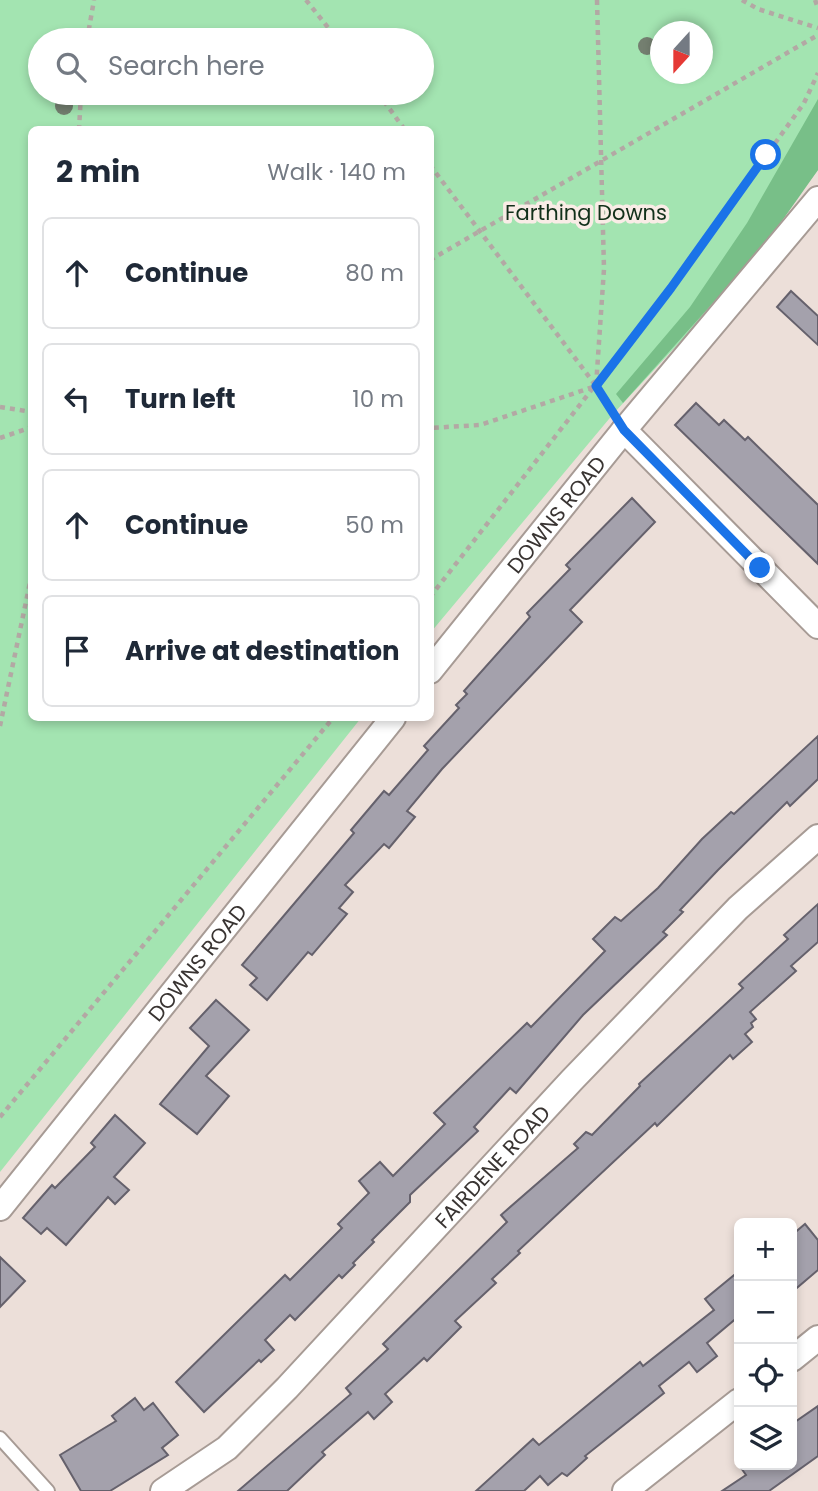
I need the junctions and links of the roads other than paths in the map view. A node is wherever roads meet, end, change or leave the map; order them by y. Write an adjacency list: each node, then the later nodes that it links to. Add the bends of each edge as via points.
1 (818, 199): 2 (street, DOWNS ROAD)
2 (624, 430): 3 (street); 4 (street, DOWNS ROAD)
3 (818, 626)
4 (434, 666)
5 (391, 721): 7 (street, DOWNS ROAD)
6 (818, 837): 13 (street, FAIRDENE ROAD, via 738,908 227,1448)
7 (0, 1208)
8 (818, 1339): 9 (street)
9 (797, 1355)
10 (734, 1405): 14 (street)
11 (0, 1438): 12 (lane)
12 (48, 1491)
13 (163, 1491)
14 (625, 1491)

